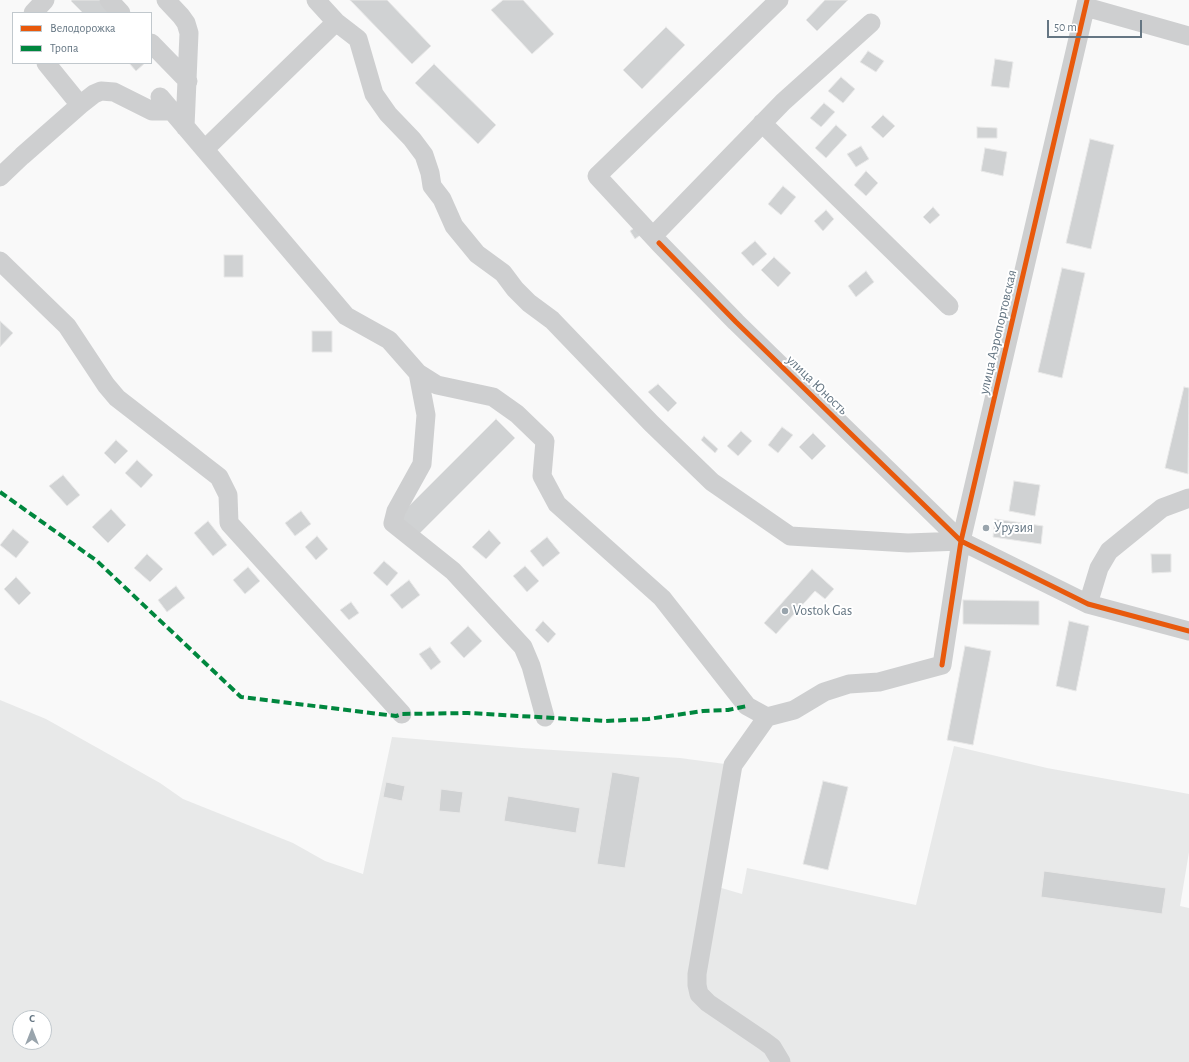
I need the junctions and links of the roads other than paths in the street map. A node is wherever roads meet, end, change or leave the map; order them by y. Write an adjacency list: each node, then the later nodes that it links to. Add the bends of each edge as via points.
1 (46, 0): 7 (street)
2 (109, 0): 8 (street)
3 (166, 0): 14 (street, via 183,20 189,33)
4 (316, 0): 9 (street)
5 (779, 0): 20 (street, улица Юность, via 597,176)
6 (1086, 4): 11 (street); 25 (street, улица Аэропортовская)
7 (34, 12)
8 (120, 12)
9 (336, 22): 18 (street); 25 (street, via 358,39 374,94 424,155 432,186 442,199 454,226 477,254 503,273 515,289 552,320 712,482 790,536 908,543)
10 (871, 23): 16 (street)
11 (1189, 36)
12 (152, 44): 14 (street)
13 (47, 64): 15 (street)
14 (188, 81): 17 (street)
15 (80, 105): 17 (street, via 101,91 114,92 152,111 165,104); 19 (street)
16 (762, 123): 20 (street); 22 (street)
17 (185, 127): 18 (street)
18 (204, 149): 23 (street, via 346,316 389,340)
19 (0, 177)
20 (656, 240): 25 (street, улица Юность, via 736,322)
21 (0, 261): 28 (street, via 67,326 117,398 219,477 228,495 229,523)
22 (948, 306)
23 (418, 373): 29 (street, via 437,386 493,397 517,414 545,441 542,476 557,504 662,598 747,706); 30 (street, via 426,415 422,464 396,511 393,524 453,571 523,647 531,666)
24 (1189, 498): 26 (street, via 1162,508 1109,551 1099,568)
25 (961, 541): 26 (street); 29 (street, улица Аэропортовская, via 942,665 879,682 849,684 824,692 794,710)
26 (1088, 604): 27 (street)
27 (1189, 631)
28 (402, 714)
29 (767, 717): 31 (street, via 733,766 697,985 699,994 708,1003 772,1047)
30 (545, 718)
31 (781, 1062)

